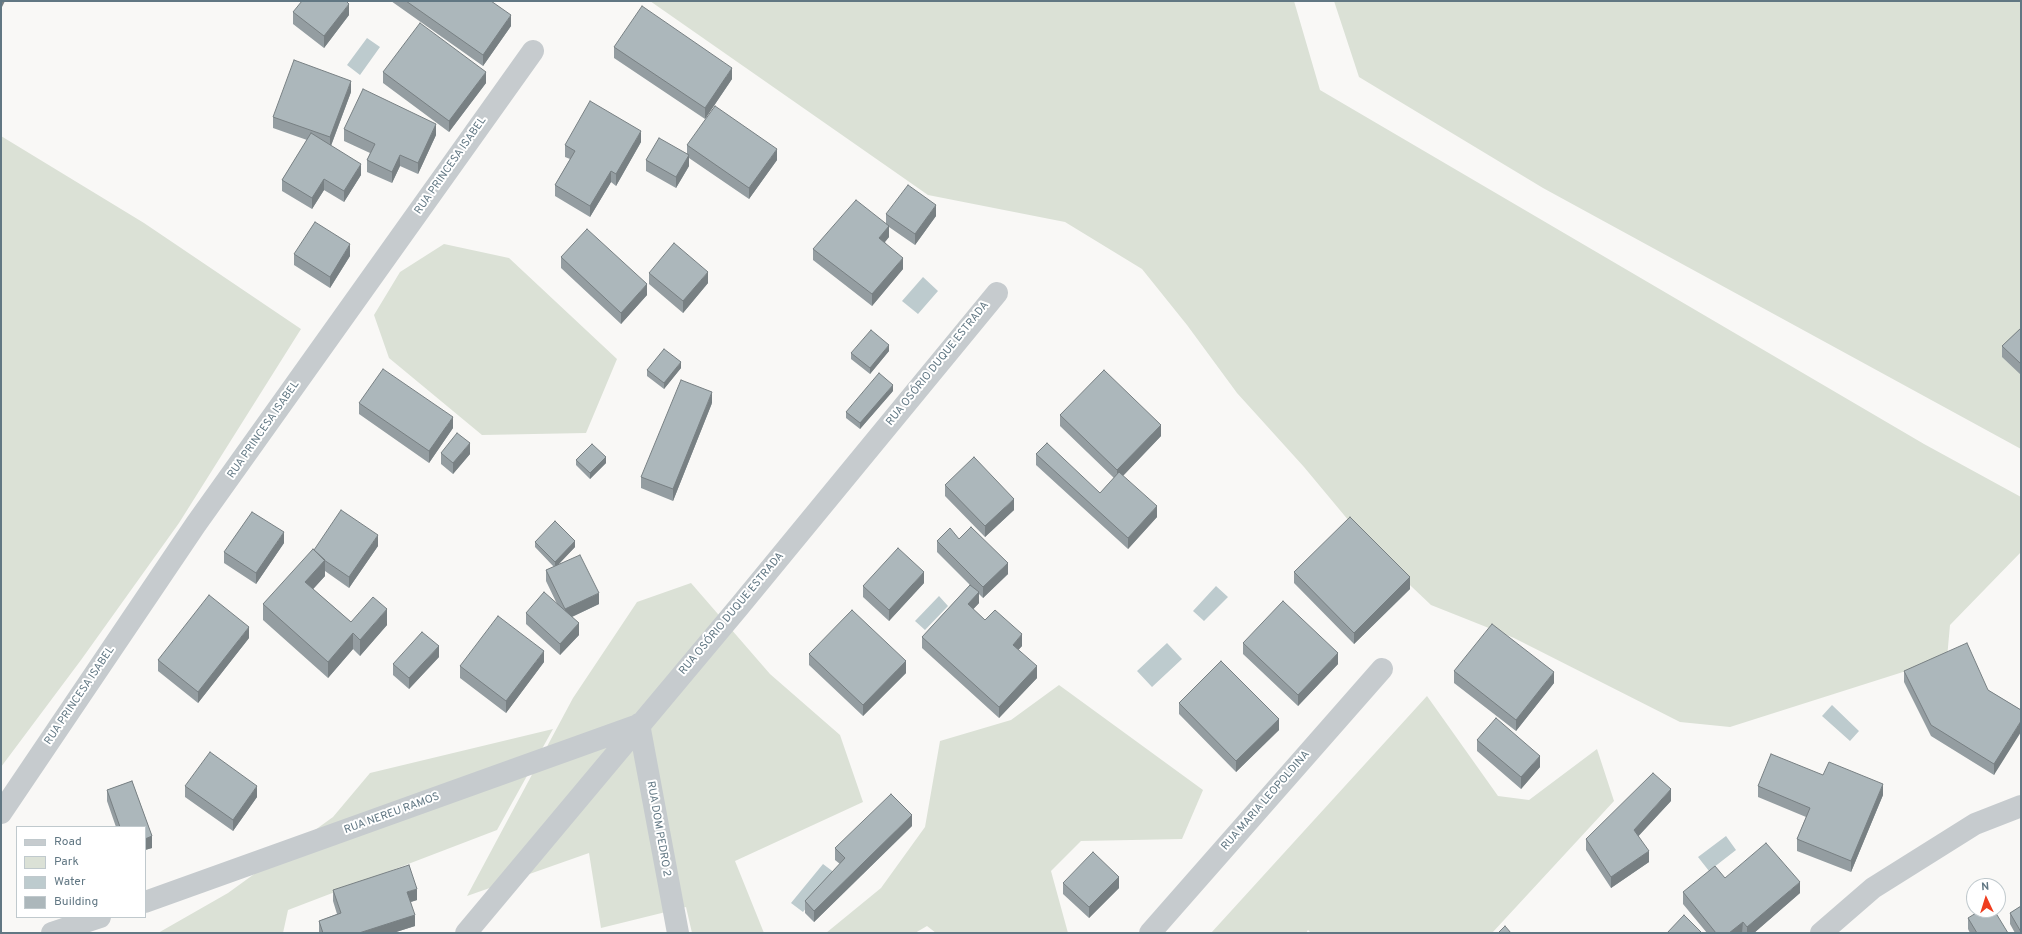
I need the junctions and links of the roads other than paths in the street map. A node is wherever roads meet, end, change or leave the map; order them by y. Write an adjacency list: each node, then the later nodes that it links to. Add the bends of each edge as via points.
1 (533, 51): 6 (street, RUA PRINCESA ISABEL, via 196,524)
2 (997, 293): 4 (street, RUA OSÓRIO DUQUE ESTRADA, via 738,608)
3 (1382, 669): 12 (street, RUA MARIA LEOPOLDINA)
4 (639, 724): 7 (street, RUA NEREU RAMOS); 10 (street, RUA OSÓRIO DUQUE ESTRADA); 11 (street, RUA DOM PEDRO 2)
5 (2021, 806): 13 (street, via 1975,824 1873,888)
6 (1, 813)
7 (146, 902)
8 (97, 918): 9 (street)
9 (52, 933)
10 (466, 933)
11 (678, 933)
12 (1150, 933)
13 (1821, 933)

